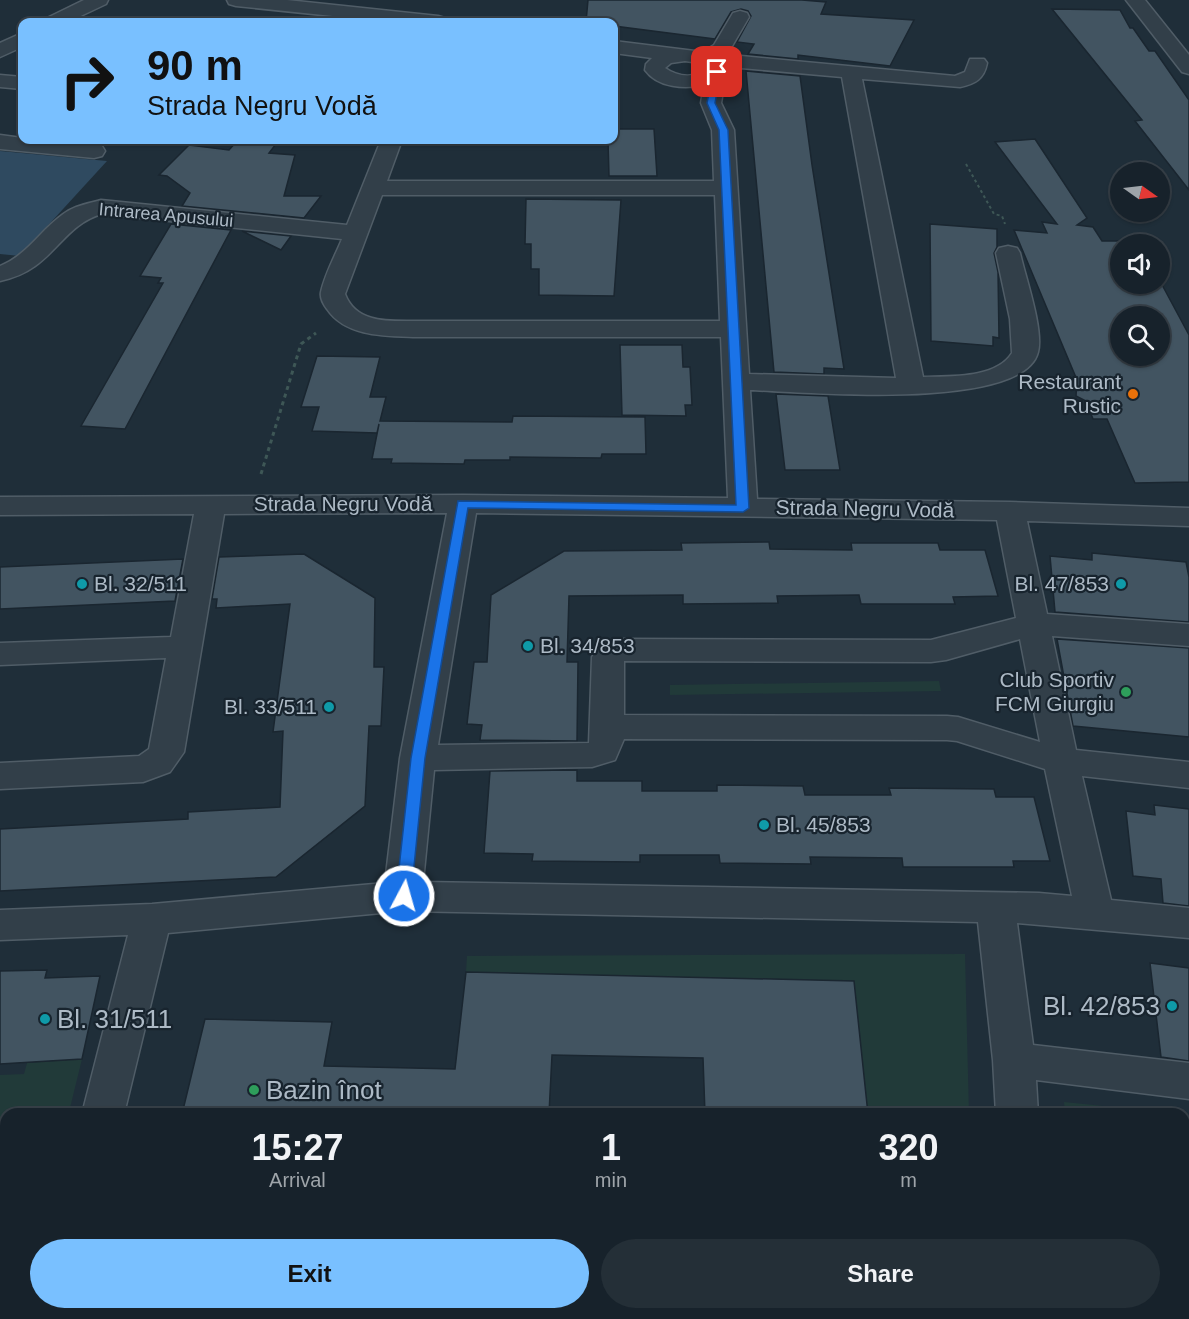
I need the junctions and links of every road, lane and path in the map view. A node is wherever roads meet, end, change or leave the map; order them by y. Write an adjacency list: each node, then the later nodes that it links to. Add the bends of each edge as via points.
1 (99, 0): 6 (street)
2 (236, 0): 5 (street)
3 (392, 0): 8 (street)
4 (1135, 0): 17 (street)
5 (278, 2): 7 (street)
6 (62, 18)
7 (366, 18)
8 (373, 18)
9 (740, 18): 16 (street)
10 (18, 31): 12 (street)
11 (618, 48): 14 (street)
12 (0, 51)
13 (618, 56): 19 (street)
14 (680, 56): 16 (street); 19 (street, via 658,62 655,66)
15 (977, 63): 18 (street, via 972,78 956,82)
16 (713, 65): 18 (street, via 741,62); 19 (street, via 708,78 694,81); 22 (street, via 711,103)
17 (1189, 68)
18 (850, 73): 36 (street)
19 (662, 76): 22 (street, via 695,101)
20 (0, 81): 21 (street)
21 (18, 83)
22 (723, 130): 29 (street)
23 (0, 142): 24 (street)
24 (18, 144)
25 (21, 144): 27 (street)
26 (390, 144): 28 (street)
27 (94, 151)
28 (374, 188): 29 (street); 30 (street)
29 (726, 188): 33 (street)
30 (355, 233): 32 (street, Intrarea Apusului, via 101,207 75,214 22,266); 33 (street, via 333,294 342,313 361,324 413,329)
31 (1008, 254): 36 (street, via 1025,336 1025,353 1017,366 984,379)
32 (0, 274)
33 (734, 329): 35 (street)
34 (322, 331): 37 (path, via 301,344)
35 (736, 382): 36 (street); 41 (street)
36 (911, 386)
37 (252, 503): 38 (street, Strada Negru Vodă); 39 (street, Strada Negru Vodă)
38 (212, 504): 40 (street, Strada Negru Vodă); 46 (street)
39 (463, 504): 41 (street, Strada Negru Vodă); 49 (street)
40 (0, 506)
41 (743, 508): 42 (street, Strada Negru Vodă)
42 (1010, 511): 43 (street, Strada Negru Vodă); 44 (street)
43 (1189, 517)
44 (1033, 624): 45 (street); 48 (street, via 931,651 614,652 608,657); 50 (street)
45 (1189, 635)
46 (183, 647): 47 (street); 52 (street, via 166,752 158,763 143,769)
47 (0, 654)
48 (607, 727): 49 (street, via 603,751 592,755); 50 (street, via 947,728)
49 (418, 758): 53 (street)
50 (1061, 761): 51 (street); 55 (street)
51 (1189, 775)
52 (0, 776)
53 (404, 896): 54 (street); 56 (street)
54 (996, 908): 55 (street); 59 (street)
55 (1095, 913): 57 (street)
56 (152, 919): 58 (street); 61 (street)
57 (1189, 923)
58 (0, 925)
59 (1014, 1060): 60 (street); 62 (street)
60 (1189, 1080)
61 (105, 1108)
62 (1017, 1108)

